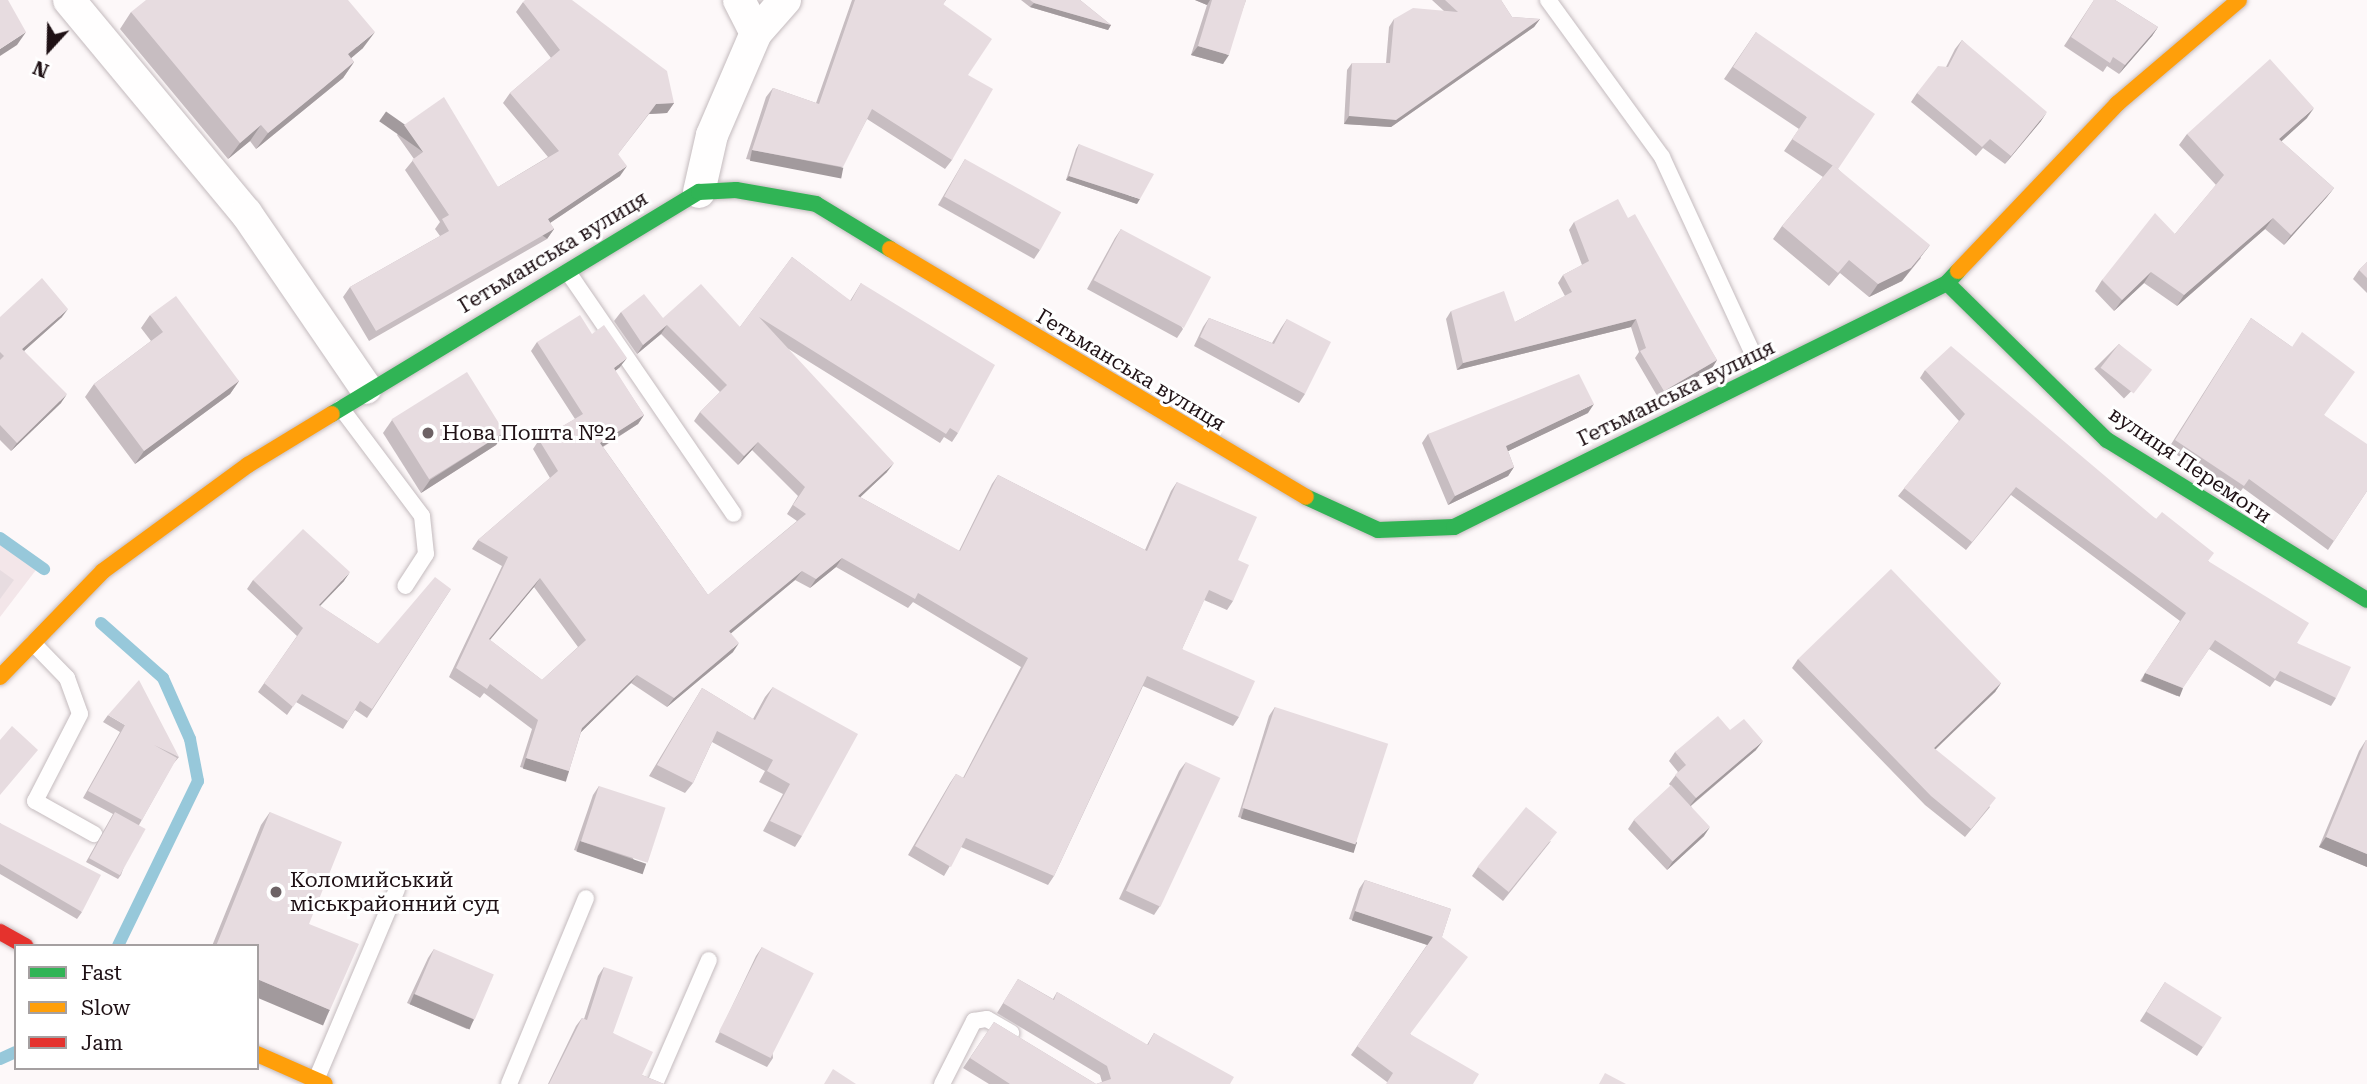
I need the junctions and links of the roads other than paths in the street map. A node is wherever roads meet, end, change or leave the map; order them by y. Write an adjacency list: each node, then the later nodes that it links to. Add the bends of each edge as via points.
1 (69, 0): 11 (street, via 246,213)
2 (739, 0): 6 (street)
3 (785, 0): 6 (street)
4 (1548, 0): 10 (lane, via 1662,157)
5 (2239, 0): 9 (street, Гетьманська вулиця, via 2117,104)
6 (756, 33): 7 (street, via 712,135)
7 (699, 191): 8 (street, Гетьманська вулиця); 10 (street, Гетьманська вулиця, via 736,190 816,204 1278,484 1378,530 1454,527)
8 (567, 270): 11 (street, Гетьманська вулиця); 13 (lane)
9 (1947, 283): 10 (street, Гетьманська вулиця); 15 (street, вулиця Перемоги, via 2107,440)
10 (1762, 373)
11 (366, 388): 12 (street, Гетьманська вулиця)
12 (339, 405): 14 (lane, via 422,516 426,555); 16 (street, Гетьманська вулиця, via 149,535)
13 (734, 514)
14 (405, 586)
15 (2367, 600)
16 (32, 642): 17 (street, Гетьманська вулиця); 18 (lane, via 67,678 80,714 34,801)
17 (0, 677)
18 (94, 834)
19 (397, 889): 26 (lane)
20 (586, 898): 27 (lane)
21 (0, 932): 22 (street)
22 (21, 944)
23 (709, 960): 28 (lane)
24 (1030, 1045): 29 (lane, via 987,1019 974,1021)
25 (259, 1055): 26 (street)
26 (320, 1082)
27 (509, 1084)
28 (655, 1084)
29 (942, 1084)

